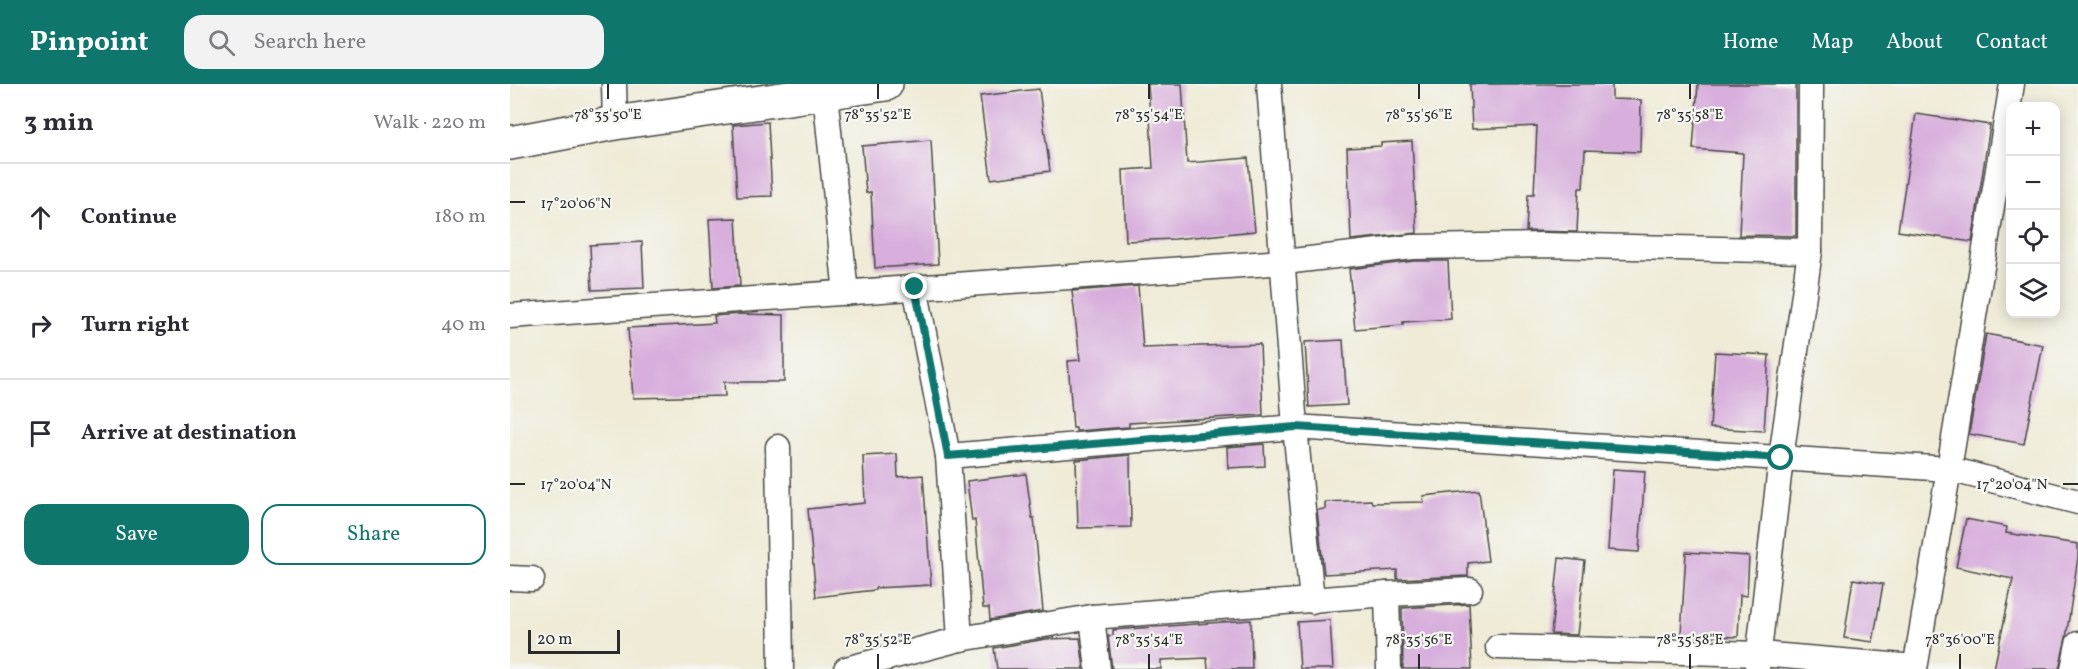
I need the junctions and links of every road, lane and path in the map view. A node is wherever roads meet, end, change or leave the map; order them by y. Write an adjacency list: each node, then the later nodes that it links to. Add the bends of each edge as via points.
1 (614, 84): 7 (street)
2 (886, 84): 6 (street)
3 (1269, 84): 10 (street)
4 (1811, 84): 9 (street)
5 (2012, 84): 18 (street)
6 (824, 89): 7 (street); 12 (street)
7 (615, 123): 8 (street)
8 (510, 143)
9 (1810, 251): 10 (street, via 1542,245 1413,247); 17 (street)
10 (1284, 262): 11 (street); 14 (street)
11 (915, 287): 12 (street); 16 (street)
12 (846, 292): 13 (street)
13 (510, 315)
14 (1296, 427): 16 (street); 17 (street); 22 (street)
15 (778, 447): 29 (street)
16 (948, 456): 24 (street)
17 (1781, 458): 18 (street); 27 (street)
18 (1949, 470): 19 (street); 28 (street)
19 (2078, 502)
20 (1470, 590): 21 (street)
21 (1387, 594): 22 (street); 32 (street)
22 (1312, 601): 23 (street)
23 (1092, 618): 24 (street); 31 (street)
24 (960, 639): 30 (street)
25 (2078, 644): 33 (street)
26 (1498, 647): 27 (street)
27 (1758, 662): 28 (street)
28 (1915, 668)
29 (781, 669)
30 (846, 669)
31 (1098, 669)
32 (1389, 669)
33 (2073, 669)

